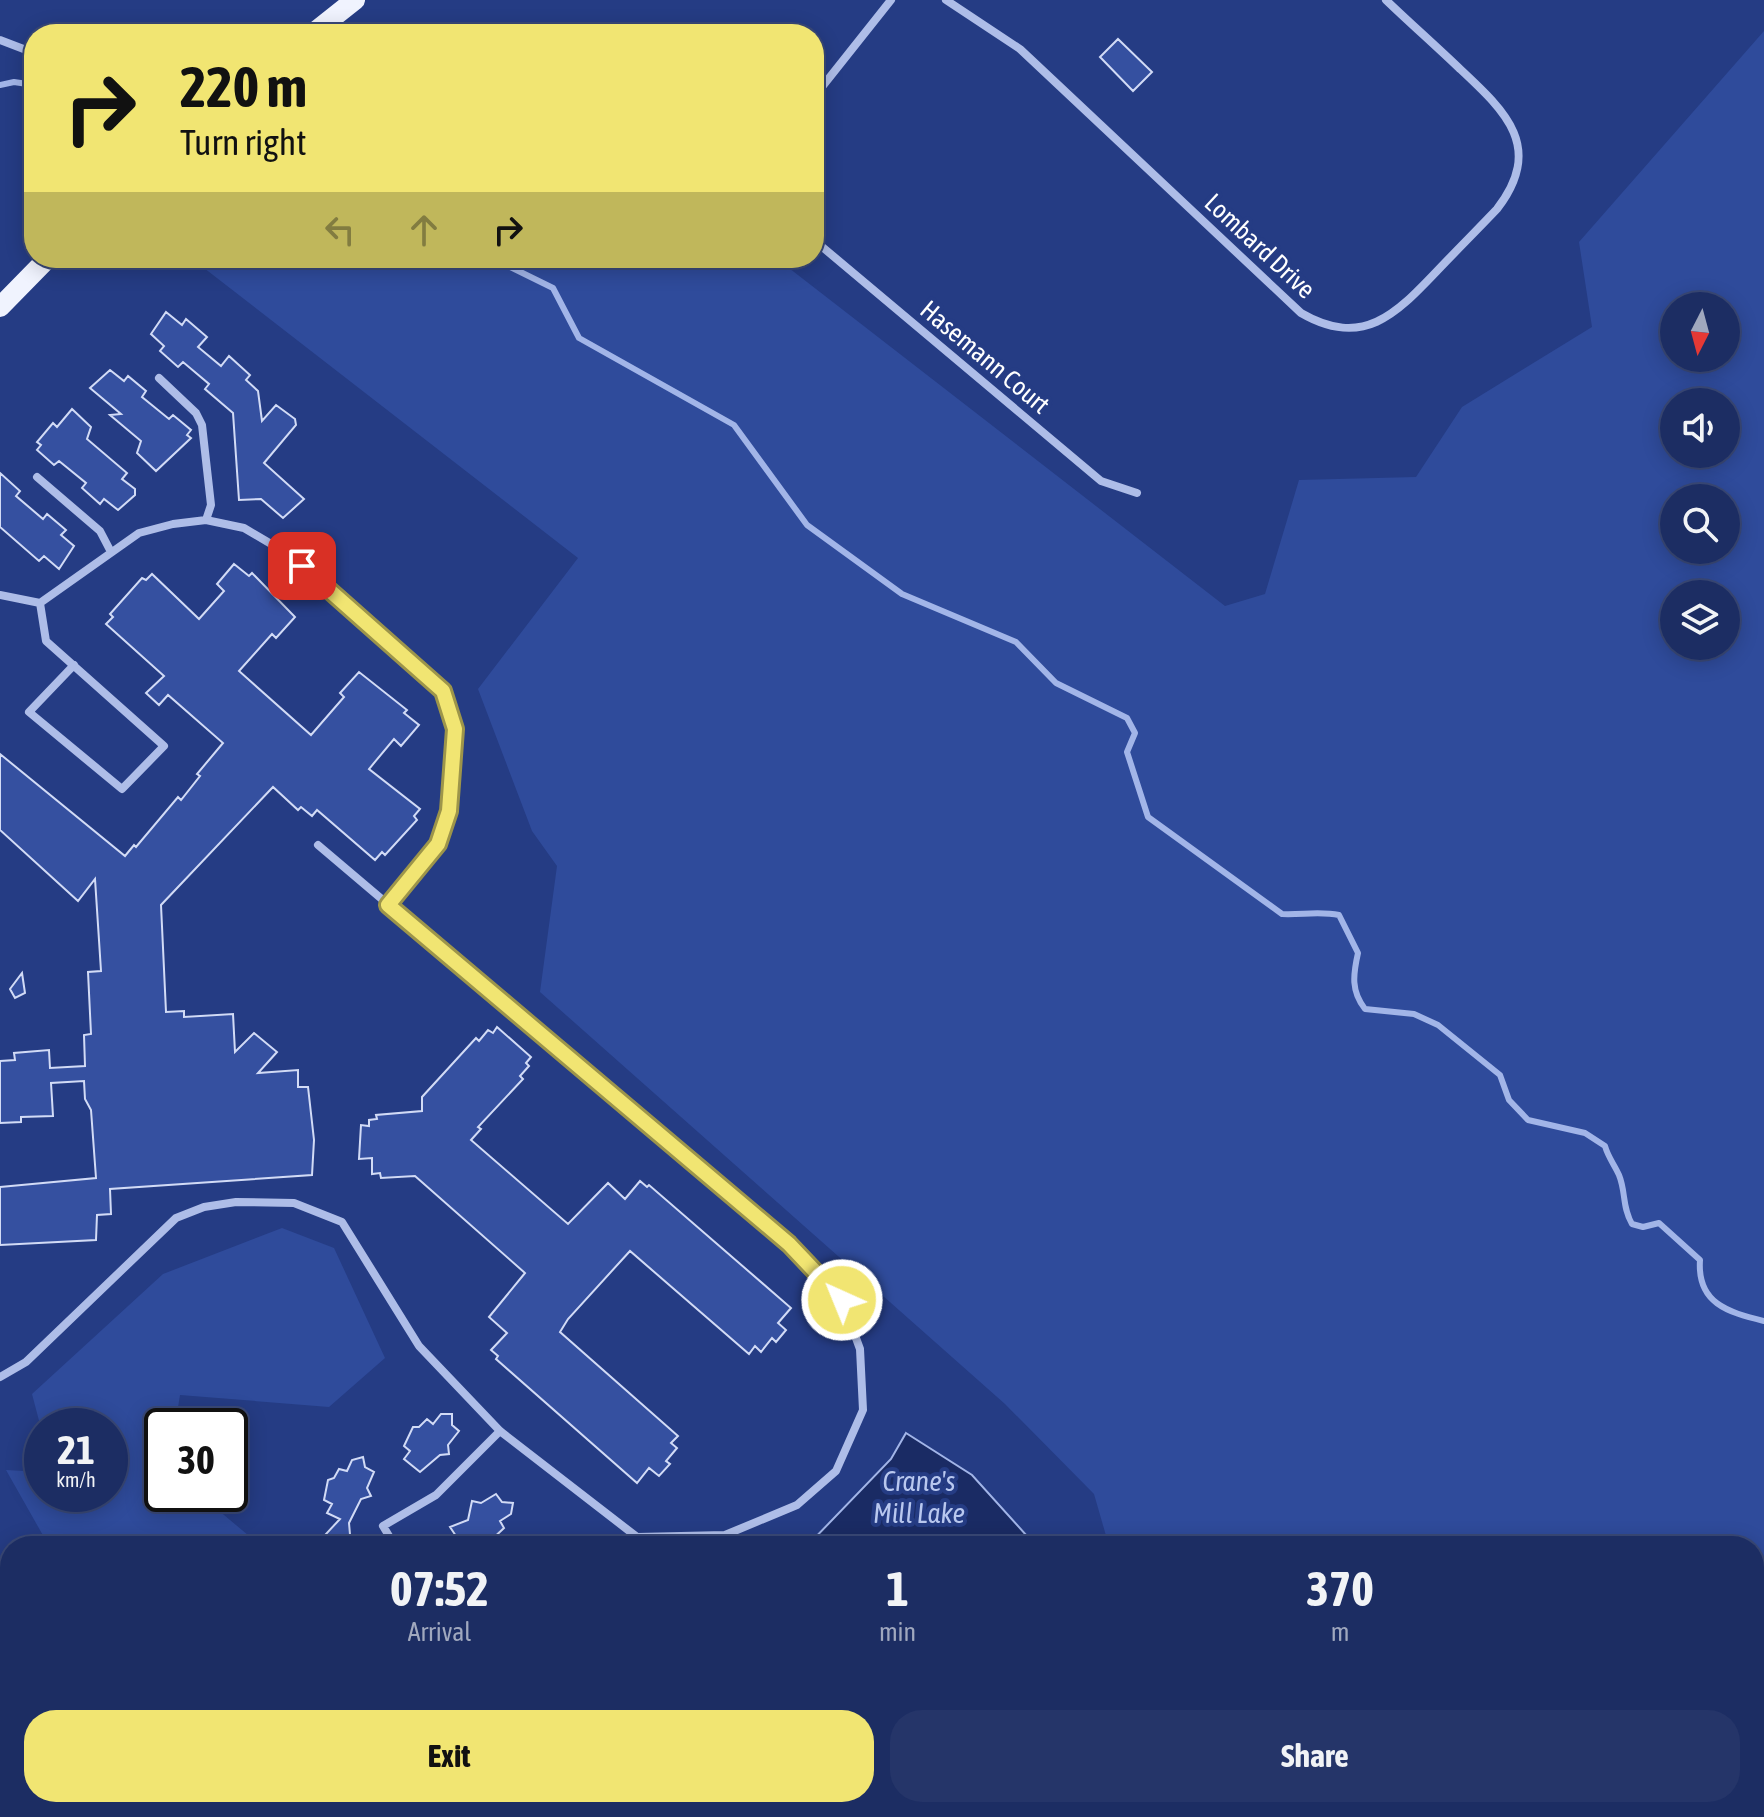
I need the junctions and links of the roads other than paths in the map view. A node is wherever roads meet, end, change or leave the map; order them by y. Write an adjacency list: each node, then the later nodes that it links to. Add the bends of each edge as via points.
1 (355, 0): 5 (main road)
2 (891, 0): 8 (street)
3 (946, 0): 4 (street, Lombard Drive, via 1020,49 1301,313 1348,329 1380,322 1404,305 1509,195 1519,164 1516,133 1500,105)
4 (1386, 0)
5 (325, 24)
6 (0, 40): 7 (street)
7 (24, 49)
8 (824, 84)
9 (824, 248): 14 (street, Hasemann Court, via 1101,481)
10 (38, 268): 11 (main road)
11 (0, 307)
12 (159, 378): 15 (street, via 202,425 211,505)
13 (37, 477): 16 (street, via 100,531)
14 (1137, 493)
15 (206, 520): 16 (street, via 139,533); 21 (street, via 244,528 283,551 443,691 455,729 449,811 438,844)
16 (111, 552): 18 (street)
17 (0, 595): 18 (street)
18 (40, 603): 19 (street, via 46,641)
19 (74, 665): 19 (street, via 164,746 122,789 29,712)
20 (318, 845): 21 (street)
21 (388, 905): 26 (street, via 789,1244 842,1300 860,1349 863,1410 836,1471 797,1505 725,1535)
22 (0, 1377): 23 (street, via 26,1362 176,1218 236,1202 294,1203 342,1222 419,1346)
23 (500, 1431): 24 (street, via 436,1495 383,1526); 25 (street)
24 (389, 1536)
25 (636, 1536)
26 (681, 1536)

